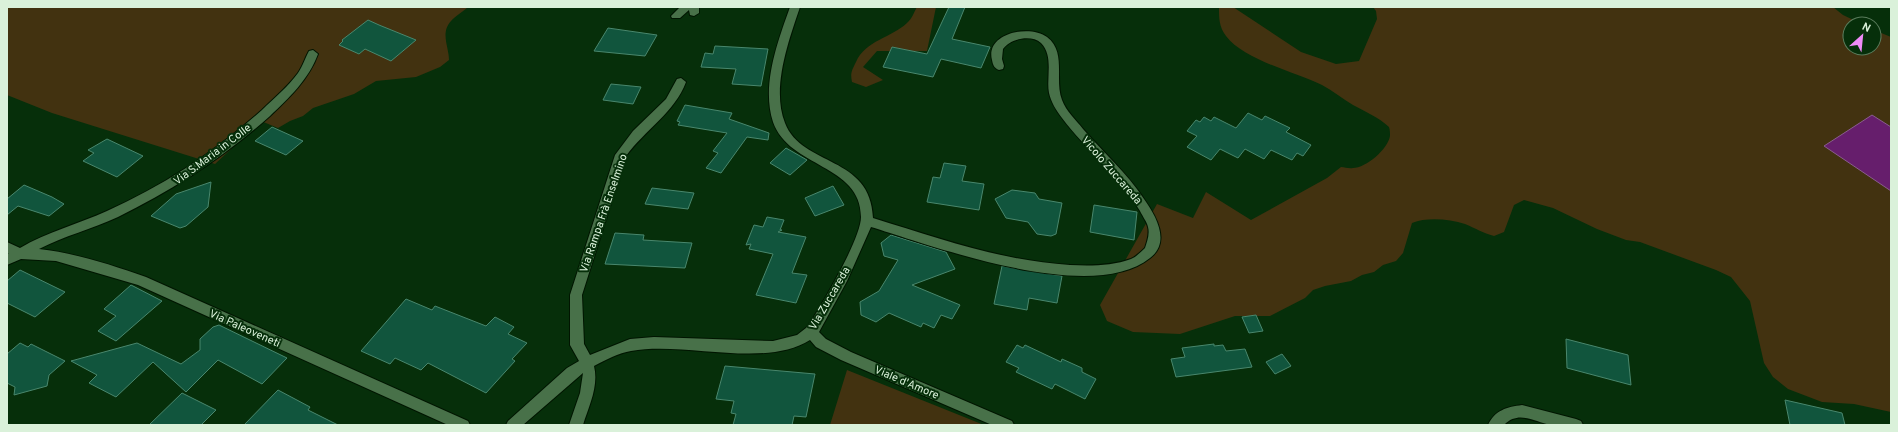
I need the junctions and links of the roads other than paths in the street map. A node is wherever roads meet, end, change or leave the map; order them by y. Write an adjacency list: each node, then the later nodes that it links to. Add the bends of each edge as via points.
1 (795, 7): 7 (street, via 784,42 775,88 779,121 791,142 804,153 838,170 853,182 862,194)
2 (691, 9): 3 (street)
3 (676, 16)
4 (313, 54): 9 (street, Via S.Maria in Colle, via 303,73 270,109 193,170 150,196 87,225 41,242)
5 (999, 66): 7 (street, Vicolo Zuccareda, via 996,60 1000,42 1009,37 1027,36 1038,36 1045,40 1053,56 1053,90 1057,102 1090,145 1114,169 1143,205 1151,219 1155,241 1148,255 1136,263 1118,269 1071,270 1022,265 981,256)
6 (681, 82): 12 (street, Via Rampa Frà Enselmino, via 679,91 634,137 621,156 576,295 577,345)
7 (867, 221): 11 (street, Via Zuccareda, via 848,267)
8 (7, 247): 9 (street)
9 (21, 254): 10 (street, Via S.Maria in Colle); 13 (street, Via Paleoveneti, via 56,256 142,281)
10 (7, 260)
11 (811, 332): 12 (street, Via Zuccareda, via 795,342 767,348 654,343 630,345); 16 (street, Viale d'Amore, via 821,343 846,356)
12 (587, 363): 14 (street, Via Zuccareda, via 567,376); 15 (street, via 590,375 587,393)
13 (463, 425)
14 (512, 425)
15 (576, 425)
16 (1007, 425)
17 (1495, 425): 18 (street, via 1507,413 1522,411)
18 (1576, 425)

